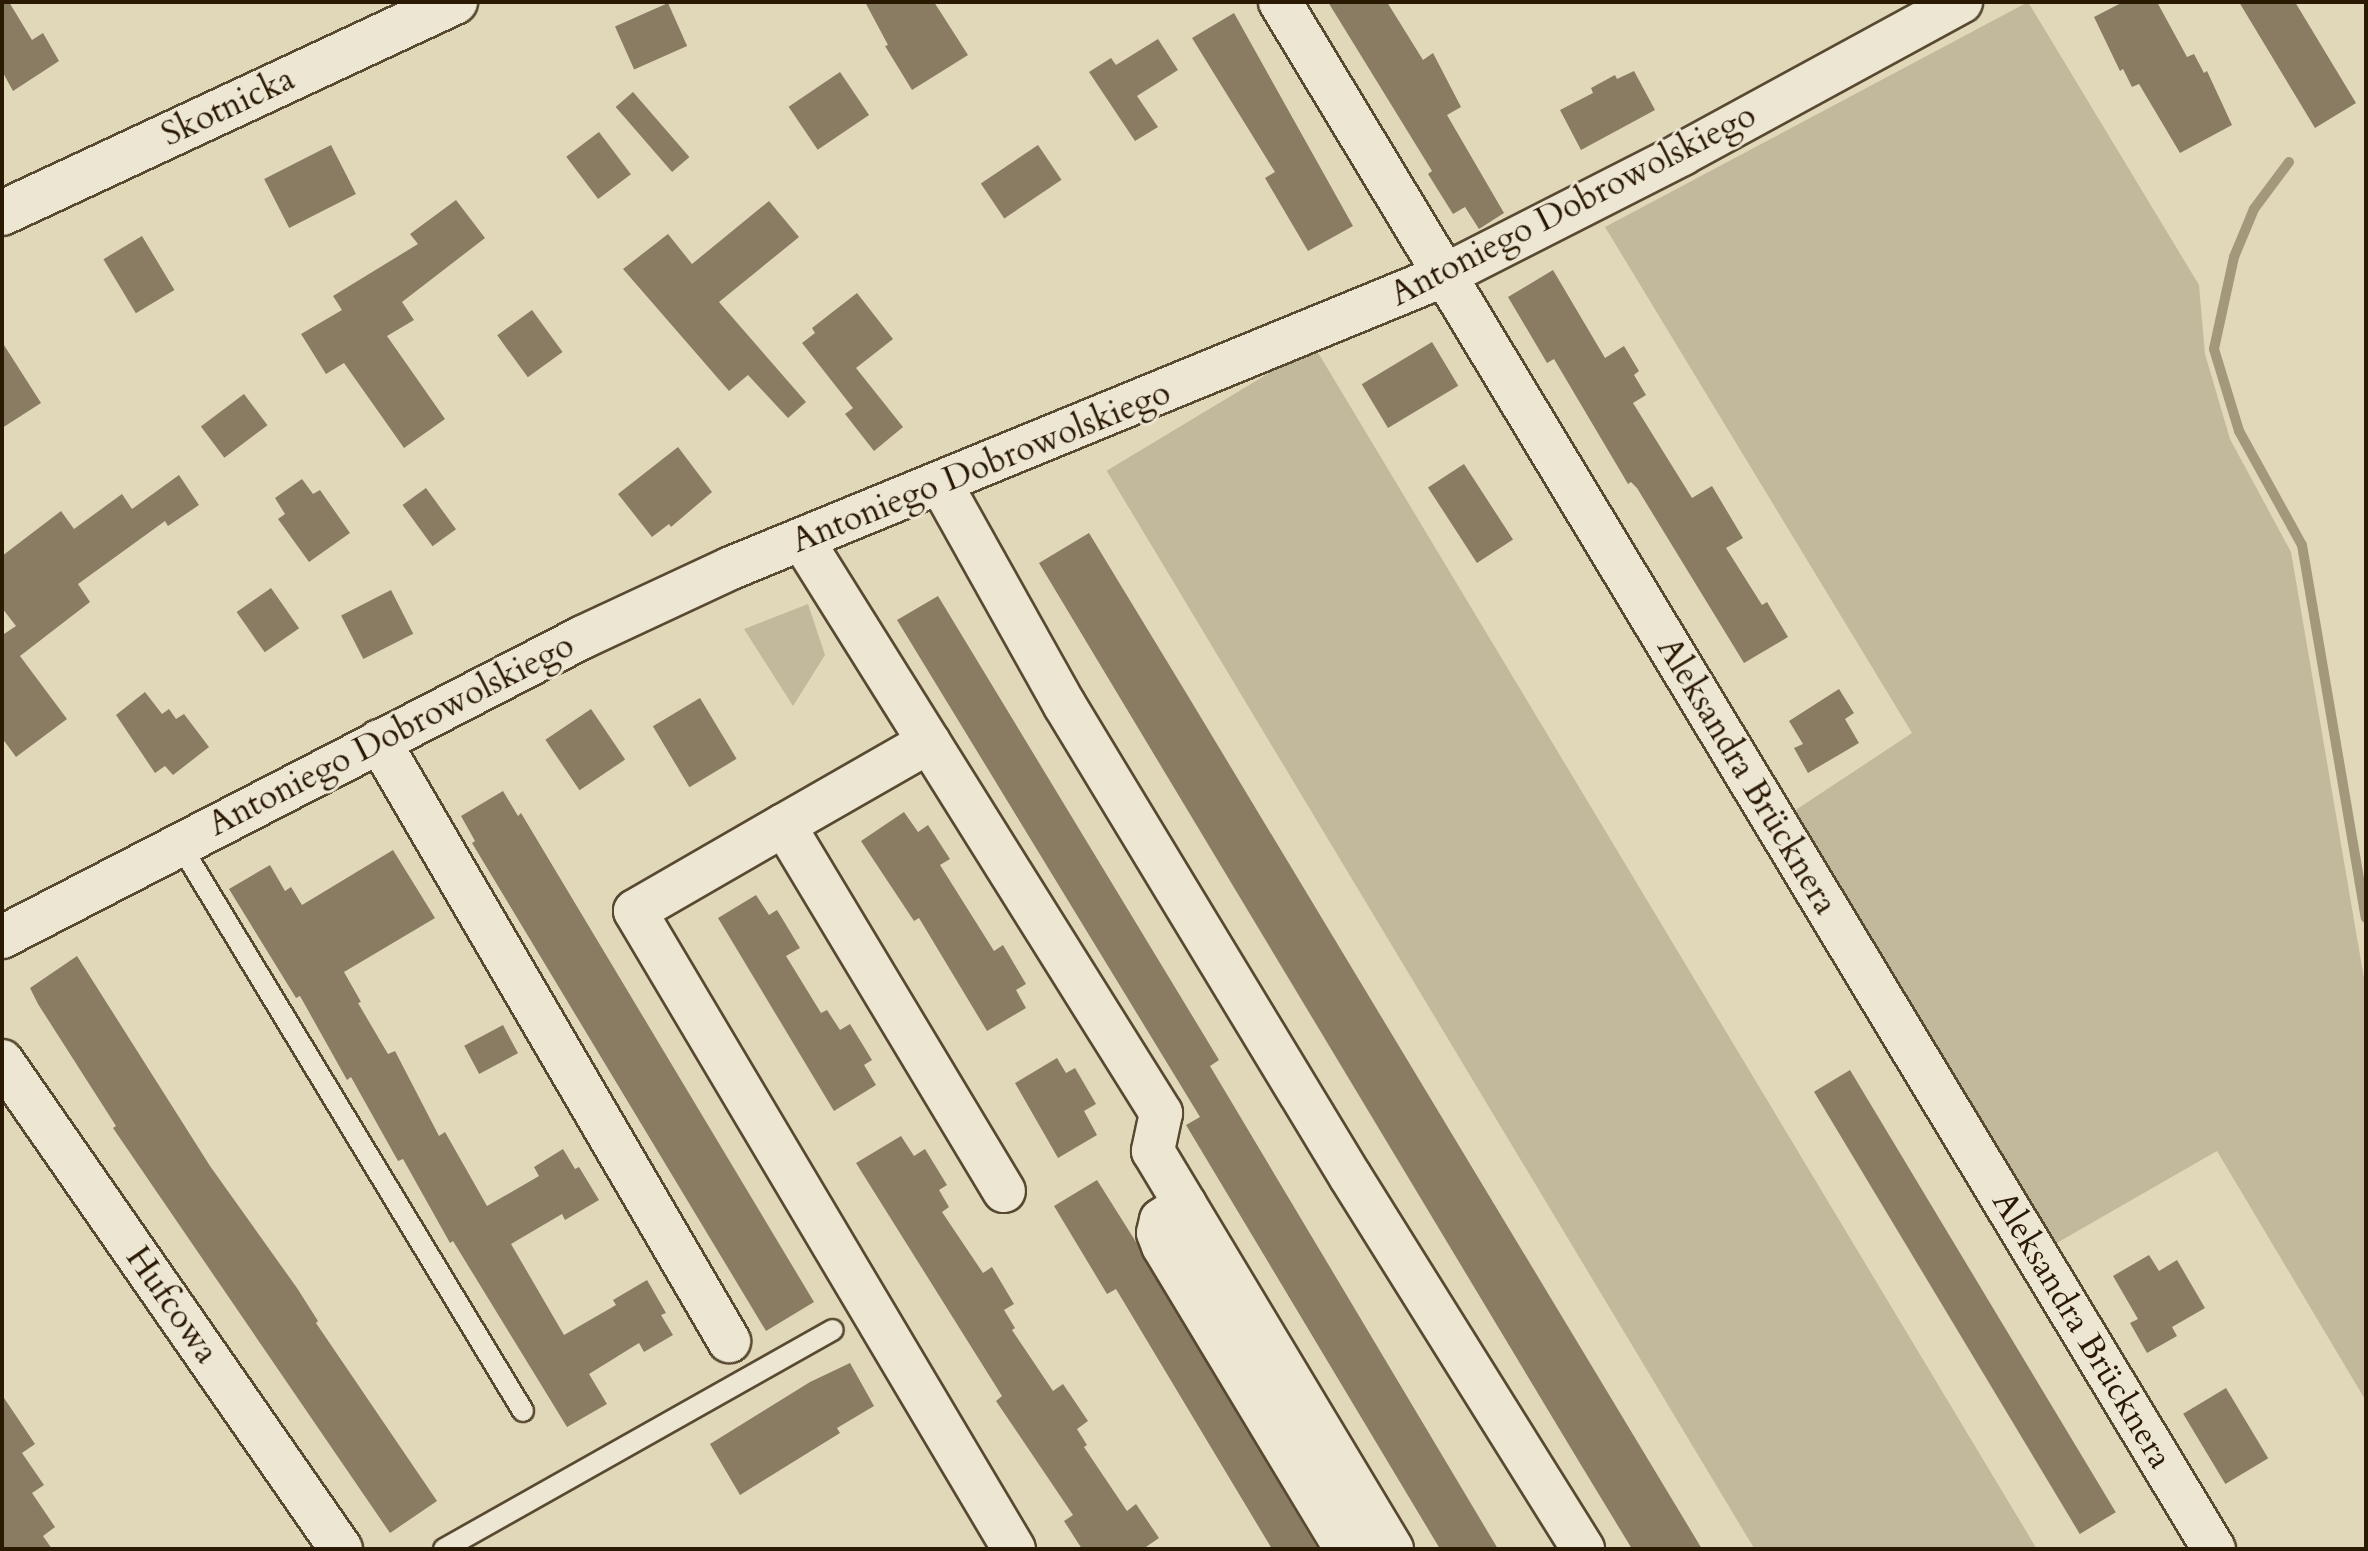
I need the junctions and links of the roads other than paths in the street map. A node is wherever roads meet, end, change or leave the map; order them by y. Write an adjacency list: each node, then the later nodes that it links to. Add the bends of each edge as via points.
1 (455, 2): 4 (street, Skotnicka)
2 (1280, 2): 5 (street, Aleksandra Brücknera)
3 (1961, 2): 5 (street, Antoniego Dobrowolskiego)
4 (2, 213)
5 (1445, 275): 6 (street, Antoniego Dobrowolskiego); 25 (street, Aleksandra Brücknera)
6 (941, 484): 7 (street, Antoniego Dobrowolskiego); 24 (street, via 1064,704)
7 (803, 541): 8 (street, Antoniego Dobrowolskiego, via 704,580); 9 (street)
8 (379, 741): 11 (street, Antoniego Dobrowolskiego); 17 (street)
9 (929, 742): 10 (street); 15 (street, via 1161,1113 1153,1151)
10 (784, 825): 14 (street); 21 (street, via 635,911)
11 (179, 843): 12 (street, Antoniego Dobrowolskiego); 18 (lane)
12 (2, 937)
13 (2, 1061): 19 (street, Hufcowa)
14 (1004, 1191)
15 (1185, 1204): 22 (street, via 1161,1220 1163,1246); 23 (street)
16 (832, 1330): 20 (lane)
17 (729, 1341)
18 (523, 1411)
19 (341, 1549)
20 (444, 1549)
21 (1014, 1549)
22 (1346, 1549)
23 (1392, 1549)
24 (1583, 1549)
25 (2214, 1549)

